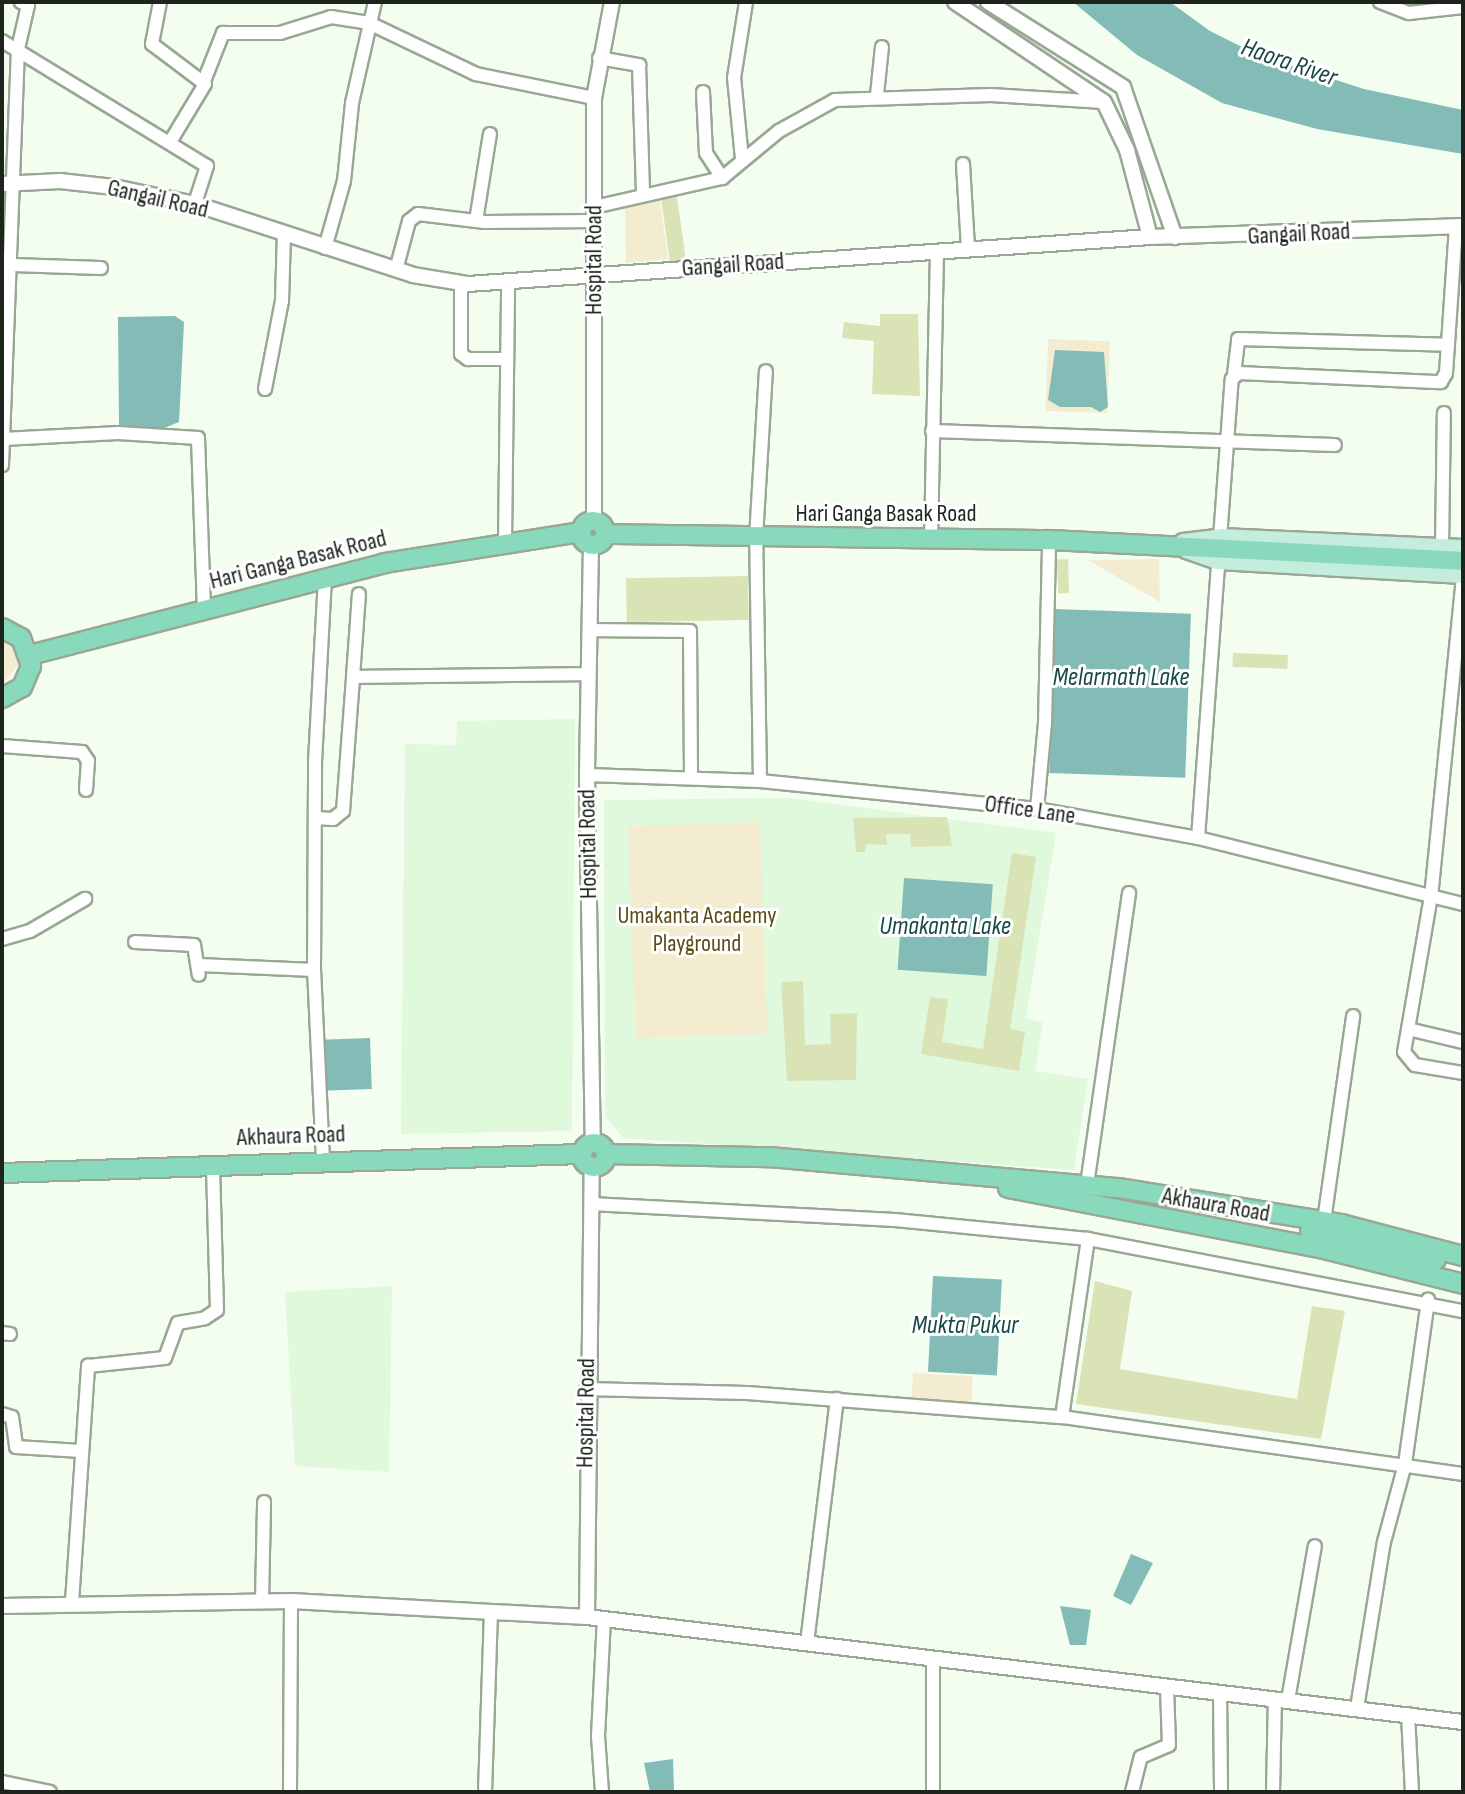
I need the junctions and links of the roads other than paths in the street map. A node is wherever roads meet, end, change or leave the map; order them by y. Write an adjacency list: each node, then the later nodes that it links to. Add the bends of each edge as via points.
1 (21, 2): 13 (street, via 28,5)
2 (159, 2): 15 (street, via 152,44)
3 (375, 2): 10 (street)
4 (612, 2): 14 (street, Hospital Road)
5 (746, 2): 22 (street, via 734,78)
6 (955, 2): 19 (street)
7 (988, 2): 33 (street, via 1123,86)
8 (1380, 2): 9 (street, via 1409,13)
9 (1463, 7)
10 (369, 23): 15 (street, via 331,16 280,33 223,33); 18 (street, via 476,74); 34 (street, via 344,181)
11 (2, 41): 13 (street)
12 (882, 47): 17 (street)
13 (18, 50): 21 (street); 25 (street)
14 (599, 58): 18 (street, Hospital Road); 26 (street, via 639,65)
15 (204, 81): 21 (street)
16 (703, 92): 24 (street, via 706,153)
17 (877, 95): 19 (street); 22 (street, via 816,108)
18 (594, 97): 28 (street, Hospital Road)
19 (1104, 102): 32 (street, via 1127,150)
20 (490, 134): 29 (street)
21 (170, 142): 27 (street, via 209,169)
22 (743, 159): 24 (street)
23 (963, 164): 35 (street)
24 (722, 178): 26 (street)
25 (9, 183): 27 (street, Gangail Road, via 114,187); 37 (street)
26 (643, 192): 28 (street)
27 (195, 204): 31 (street, Gangail Road)
28 (594, 214): 29 (street); 40 (street, Hospital Road)
29 (476, 221): 39 (street, via 414,215)
30 (1459, 226): 33 (street, Gangail Road); 43 (street)
31 (284, 234): 34 (street, Gangail Road); 47 (street, via 282,301)
32 (1150, 237): 33 (street, Gangail Road); 35 (street, Gangail Road)
33 (1175, 237)
34 (325, 248): 39 (street, Gangail Road)
35 (968, 249): 36 (street, Gangail Road)
36 (936, 251): 40 (street, Gangail Road); 49 (street)
37 (12, 265): 38 (street); 50 (street)
38 (101, 268)
39 (396, 270): 41 (street, Gangail Road)
40 (594, 275): 42 (street, Gangail Road); 54 (street, Hospital Road)
41 (461, 283): 42 (street, Gangail Road); 44 (street, via 461,354 468,359)
42 (508, 283): 44 (street)
43 (1448, 345): 46 (street, via 1446,373 1435,383); 46 (street, via 1238,338)
44 (505, 359): 58 (street)
45 (766, 371): 55 (street)
46 (1234, 374): 51 (street)
47 (265, 389)
48 (1444, 413): 59 (street)
49 (932, 431): 51 (street); 56 (street)
50 (3, 439): 53 (street); 66 (street, via 118,433 198,438)
51 (1229, 442): 52 (street); 61 (street)
52 (1335, 444)
53 (2, 465)
54 (593, 533): 55 (main road, Hari Ganga Basak Road); 58 (main road, Hari Ganga Basak Road); 68 (street, Hospital Road)
55 (757, 538): 56 (main road, Hari Ganga Basak Road); 76 (street)
56 (931, 539): 57 (main road, Hari Ganga Basak Road)
57 (1049, 540): 61 (main road, Hari Ganga Basak Road); 78 (street, via 1045,723)
58 (505, 541): 63 (main road, Hari Ganga Basak Road)
59 (1442, 548): 60 (main road); 61 (main road)
60 (1463, 548)
61 (1219, 549): 62 (main road, Hari Ganga Basak Road); 64 (main road); 80 (street)
62 (1463, 561)
63 (325, 576): 66 (main road, Hari Ganga Basak Road); 79 (street)
64 (1463, 576): 82 (street)
65 (359, 594): 71 (street)
66 (204, 607): 69 (main road, Hari Ganga Basak Road)
67 (2, 628): 69 (main road, via 21,638)
68 (589, 630): 70 (street, Hospital Road); 75 (street, via 690,631)
69 (30, 655): 72 (main road, via 22,687)
70 (588, 674): 71 (street); 74 (street, Hospital Road)
71 (353, 677): 79 (street, via 343,811 333,819)
72 (2, 698)
73 (2, 746): 77 (street, via 82,752 88,761)
74 (587, 775): 75 (street, Office Lane); 92 (street, Hospital Road)
75 (691, 777): 76 (street, Office Lane)
76 (760, 781): 78 (street, Office Lane)
77 (86, 790)
78 (1037, 808): 80 (street, Office Lane)
79 (315, 818): 87 (street)
80 (1198, 838): 82 (street, Office Lane)
81 (1129, 893): 97 (street)
82 (1431, 896): 84 (street, Office Lane); 89 (street)
83 (85, 899): 85 (street, via 30,931)
84 (1463, 904)
85 (2, 939)
86 (135, 942): 87 (street, via 194,945 199,970)
87 (314, 970): 93 (street)
88 (1353, 1016): 99 (street)
89 (1408, 1029): 90 (street); 91 (street, via 1404,1052 1415,1065)
90 (1463, 1042)
91 (1463, 1073)
92 (593, 1155): 93 (main road, Akhaura Road); 96 (main road, Akhaura Road, via 769,1157); 98 (street, Hospital Road)
93 (323, 1160): 94 (main road, Akhaura Road)
94 (213, 1163): 95 (main road, Akhaura Road); 110 (street, via 217,1310 205,1318 178,1323 164,1358 91,1363)
95 (2, 1173)
96 (961, 1177): 97 (main road, Akhaura Road); 99 (main road); 103 (main road, Akhaura Road, via 1084,1207 1320,1248)
97 (1087, 1185): 99 (main road, Akhaura Road)
98 (591, 1204): 100 (street, via 895,1220); 106 (street, Hospital Road)
99 (1325, 1227): 101 (main road, Akhaura Road); 102 (main road)
100 (1088, 1239): 104 (street); 109 (street)
101 (1463, 1256)
102 (1463, 1267)
103 (1463, 1284)
104 (1428, 1300): 105 (street); 111 (street)
105 (1463, 1311)
106 (586, 1389): 107 (street); 120 (street, Hospital Road)
107 (836, 1399): 109 (street); 122 (street)
108 (2, 1414): 110 (street, via 12,1417 16,1447)
109 (1062, 1416): 111 (street)
110 (82, 1451): 117 (street)
111 (1405, 1464): 112 (street); 127 (street, via 1384,1542)
112 (1463, 1474)
113 (264, 1502): 115 (street)
114 (1315, 1546): 126 (street)
115 (262, 1601): 116 (street); 117 (street)
116 (290, 1601): 119 (street); 132 (street)
117 (72, 1602): 118 (street)
118 (2, 1606)
119 (491, 1614): 120 (street); 133 (street)
120 (587, 1617): 121 (street)
121 (604, 1619): 122 (street); 134 (street, via 598,1736)
122 (807, 1643): 123 (street)
123 (933, 1658): 124 (street); 135 (street)
124 (1167, 1687): 125 (street); 136 (street, via 1168,1745 1141,1757)
125 (1220, 1692): 126 (street); 137 (street)
126 (1282, 1699): 127 (street); 138 (street)
127 (1357, 1708): 128 (street)
128 (1408, 1714): 129 (street); 139 (street)
129 (1463, 1722)
130 (2, 1782): 131 (street)
131 (50, 1792)
132 (290, 1792)
133 (485, 1792)
134 (603, 1792)
135 (933, 1792)
136 (1132, 1792)
137 (1221, 1792)
138 (1273, 1792)
139 (1412, 1792)

